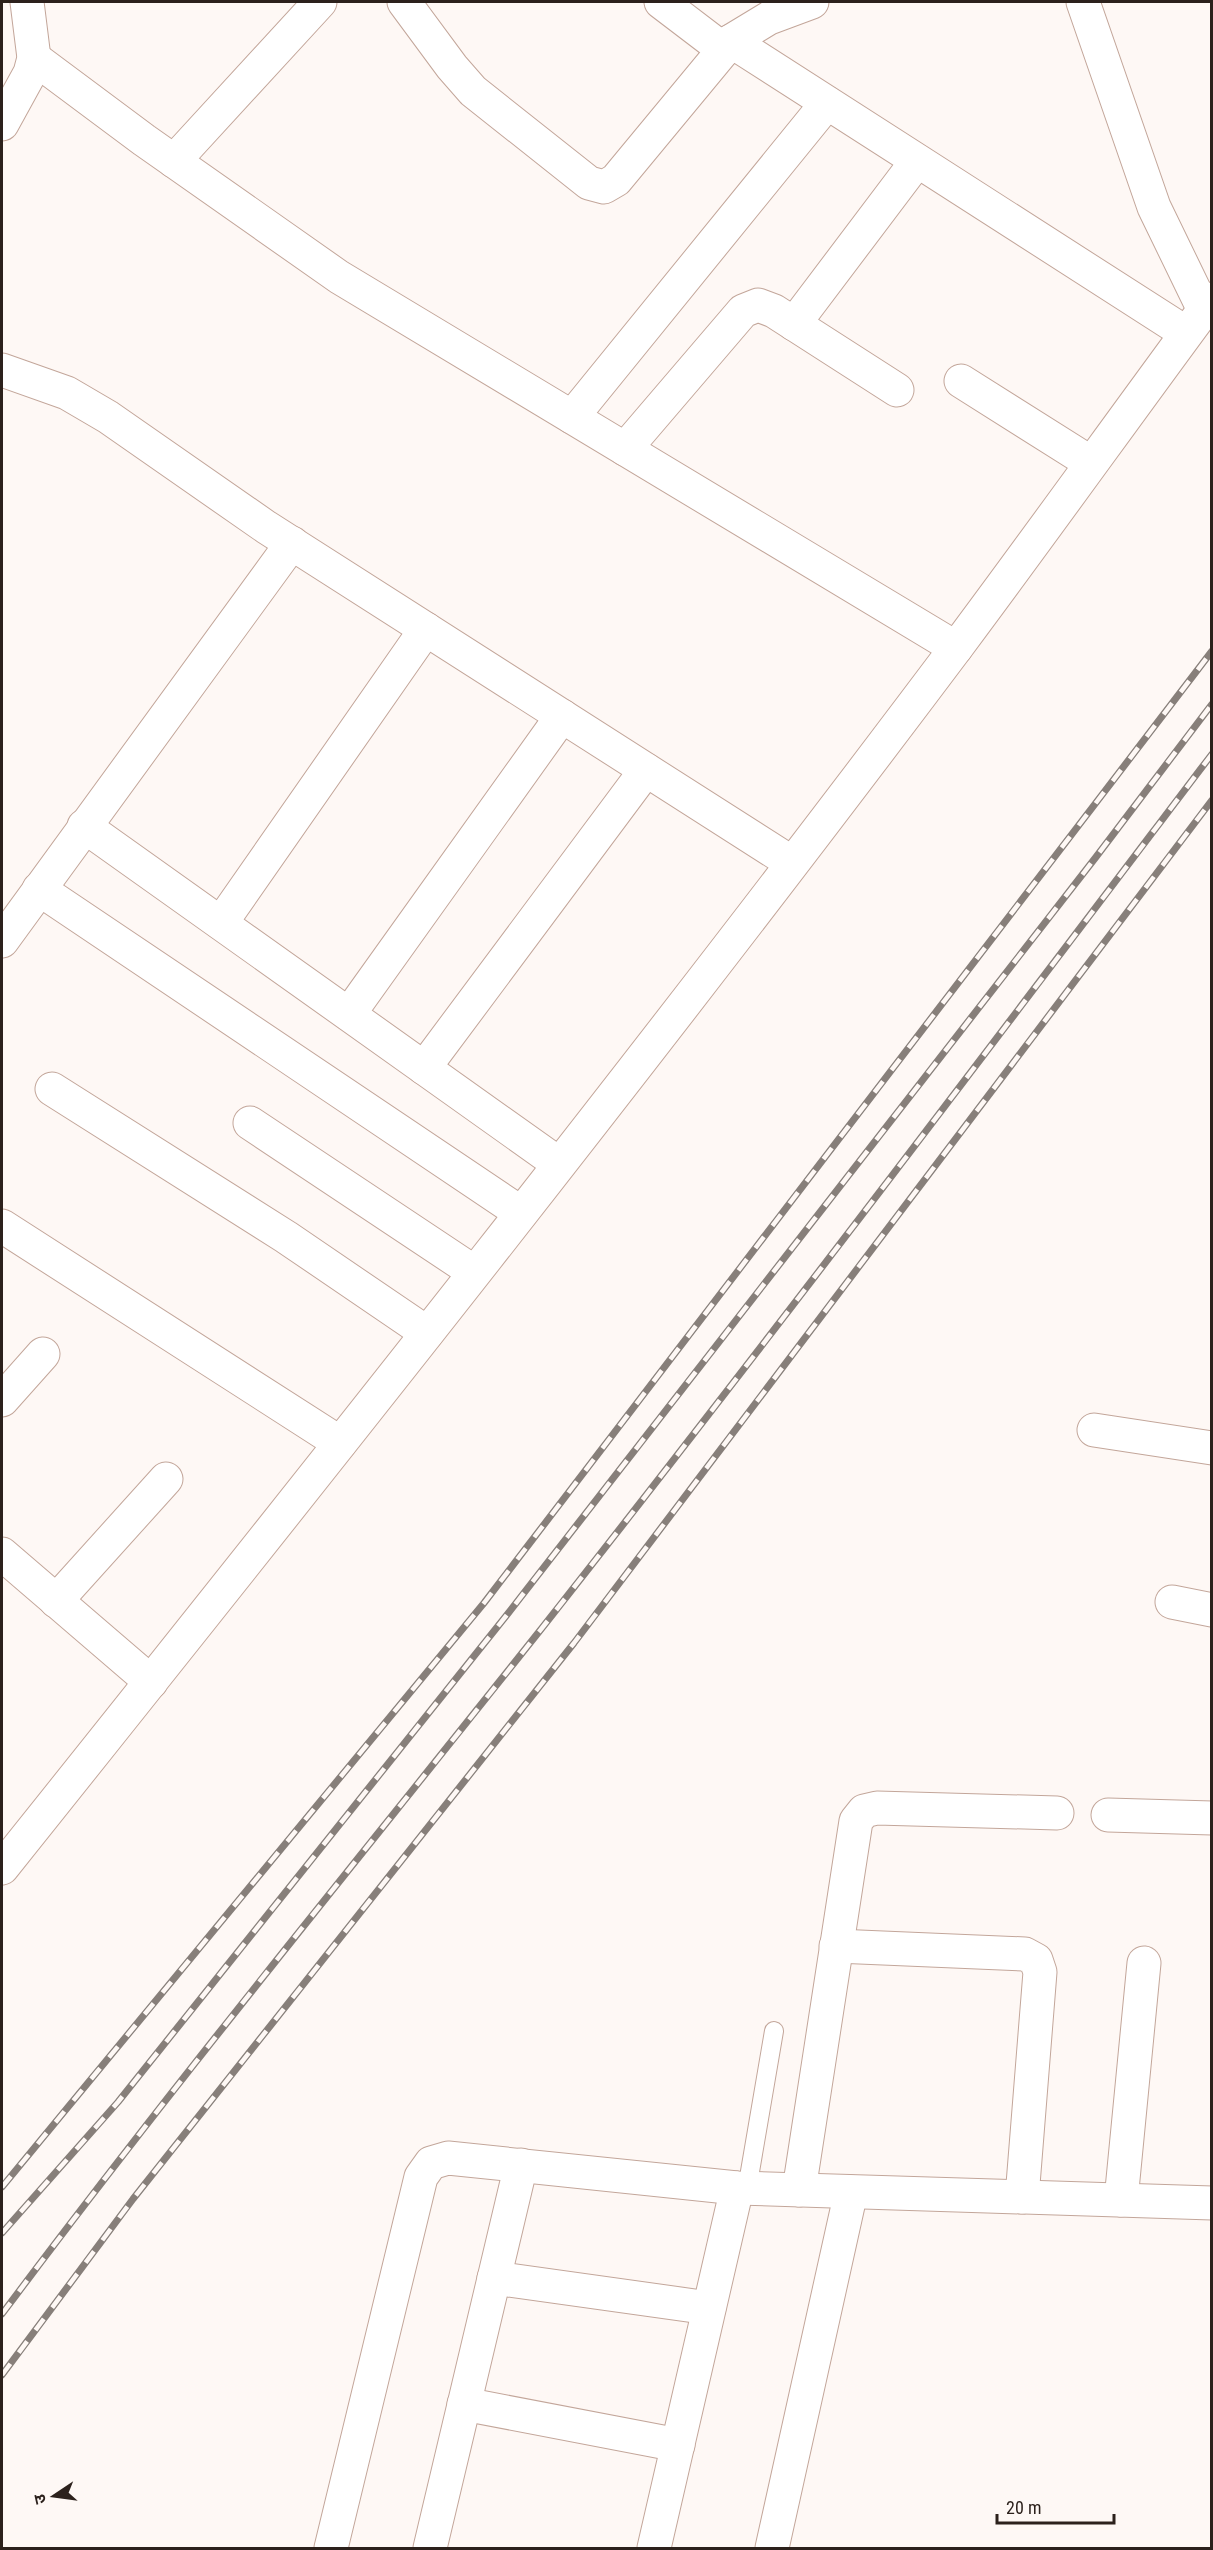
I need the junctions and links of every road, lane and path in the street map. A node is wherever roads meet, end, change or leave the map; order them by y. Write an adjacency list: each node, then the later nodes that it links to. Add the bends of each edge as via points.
1 (27, 2): 8 (street)
2 (320, 2): 11 (street)
3 (404, 2): 7 (street, via 473,91 589,183 604,187 616,180)
4 (661, 2): 7 (street)
5 (812, 2): 7 (street, via 769,18)
6 (1083, 2): 13 (street, via 1155,207)
7 (727, 46): 9 (street)
8 (34, 58): 10 (street); 11 (street)
9 (827, 103): 12 (street); 18 (street)
10 (2, 124)
11 (174, 161): 18 (street, via 339,277)
12 (917, 161): 13 (street); 14 (street)
13 (1200, 314): 20 (street)
14 (794, 324): 17 (street); 19 (street, via 758,305 743,311)
15 (2, 370): 21 (street, via 67,393 108,417)
16 (962, 381): 20 (street)
17 (897, 390)
18 (572, 417): 19 (street)
19 (625, 449): 23 (street)
20 (1091, 463): 23 (street)
21 (292, 543): 22 (street); 26 (street)
22 (426, 629): 24 (street); 29 (street)
23 (956, 648): 27 (street)
24 (562, 716): 25 (street); 31 (street)
25 (646, 770): 27 (street); 32 (street)
26 (84, 826): 28 (street); 29 (street)
27 (792, 863): 35 (street)
28 (39, 889): 30 (street); 36 (street)
29 (221, 923): 31 (street)
30 (2, 941)
31 (349, 1014): 32 (street)
32 (424, 1068): 35 (street)
33 (52, 1089): 39 (street, via 286,1237)
34 (250, 1123): 38 (street)
35 (559, 1164): 36 (street)
36 (521, 1212): 38 (street)
37 (2, 1226): 43 (street)
38 (474, 1272): 39 (street)
39 (427, 1333): 43 (street)
40 (43, 1354): 41 (street)
41 (2, 1400)
42 (1094, 1430): 44 (street)
43 (340, 1443): 50 (street)
44 (1212, 1448)
45 (166, 1479): 47 (street)
46 (2, 1554): 47 (street)
47 (56, 1601): 50 (street)
48 (1172, 1602): 49 (street)
49 (1212, 1610)
50 (151, 1682): 54 (street)
51 (1057, 1813): 55 (street, via 864,1811 856,1821)
52 (1108, 1815): 53 (street)
53 (1212, 1818)
54 (8, 1846)
55 (836, 1946): 60 (street); 62 (street, via 1025,1954 1036,1960 1040,1972)
56 (1144, 1963): 63 (street)
57 (774, 2031): 59 (lane)
58 (521, 2165): 59 (street); 65 (street); 69 (street, via 448,2158 431,2163 421,2177)
59 (742, 2188): 60 (street); 66 (street)
60 (799, 2190): 61 (street)
61 (850, 2192): 62 (street); 72 (street)
62 (1022, 2197): 63 (street)
63 (1121, 2200): 64 (street)
64 (1212, 2203)
65 (494, 2278): 66 (street); 67 (street)
66 (709, 2308): 68 (street)
67 (464, 2404): 68 (street); 70 (street)
68 (678, 2445): 71 (street)
69 (331, 2548)
70 (430, 2548)
71 (654, 2548)
72 (772, 2548)

